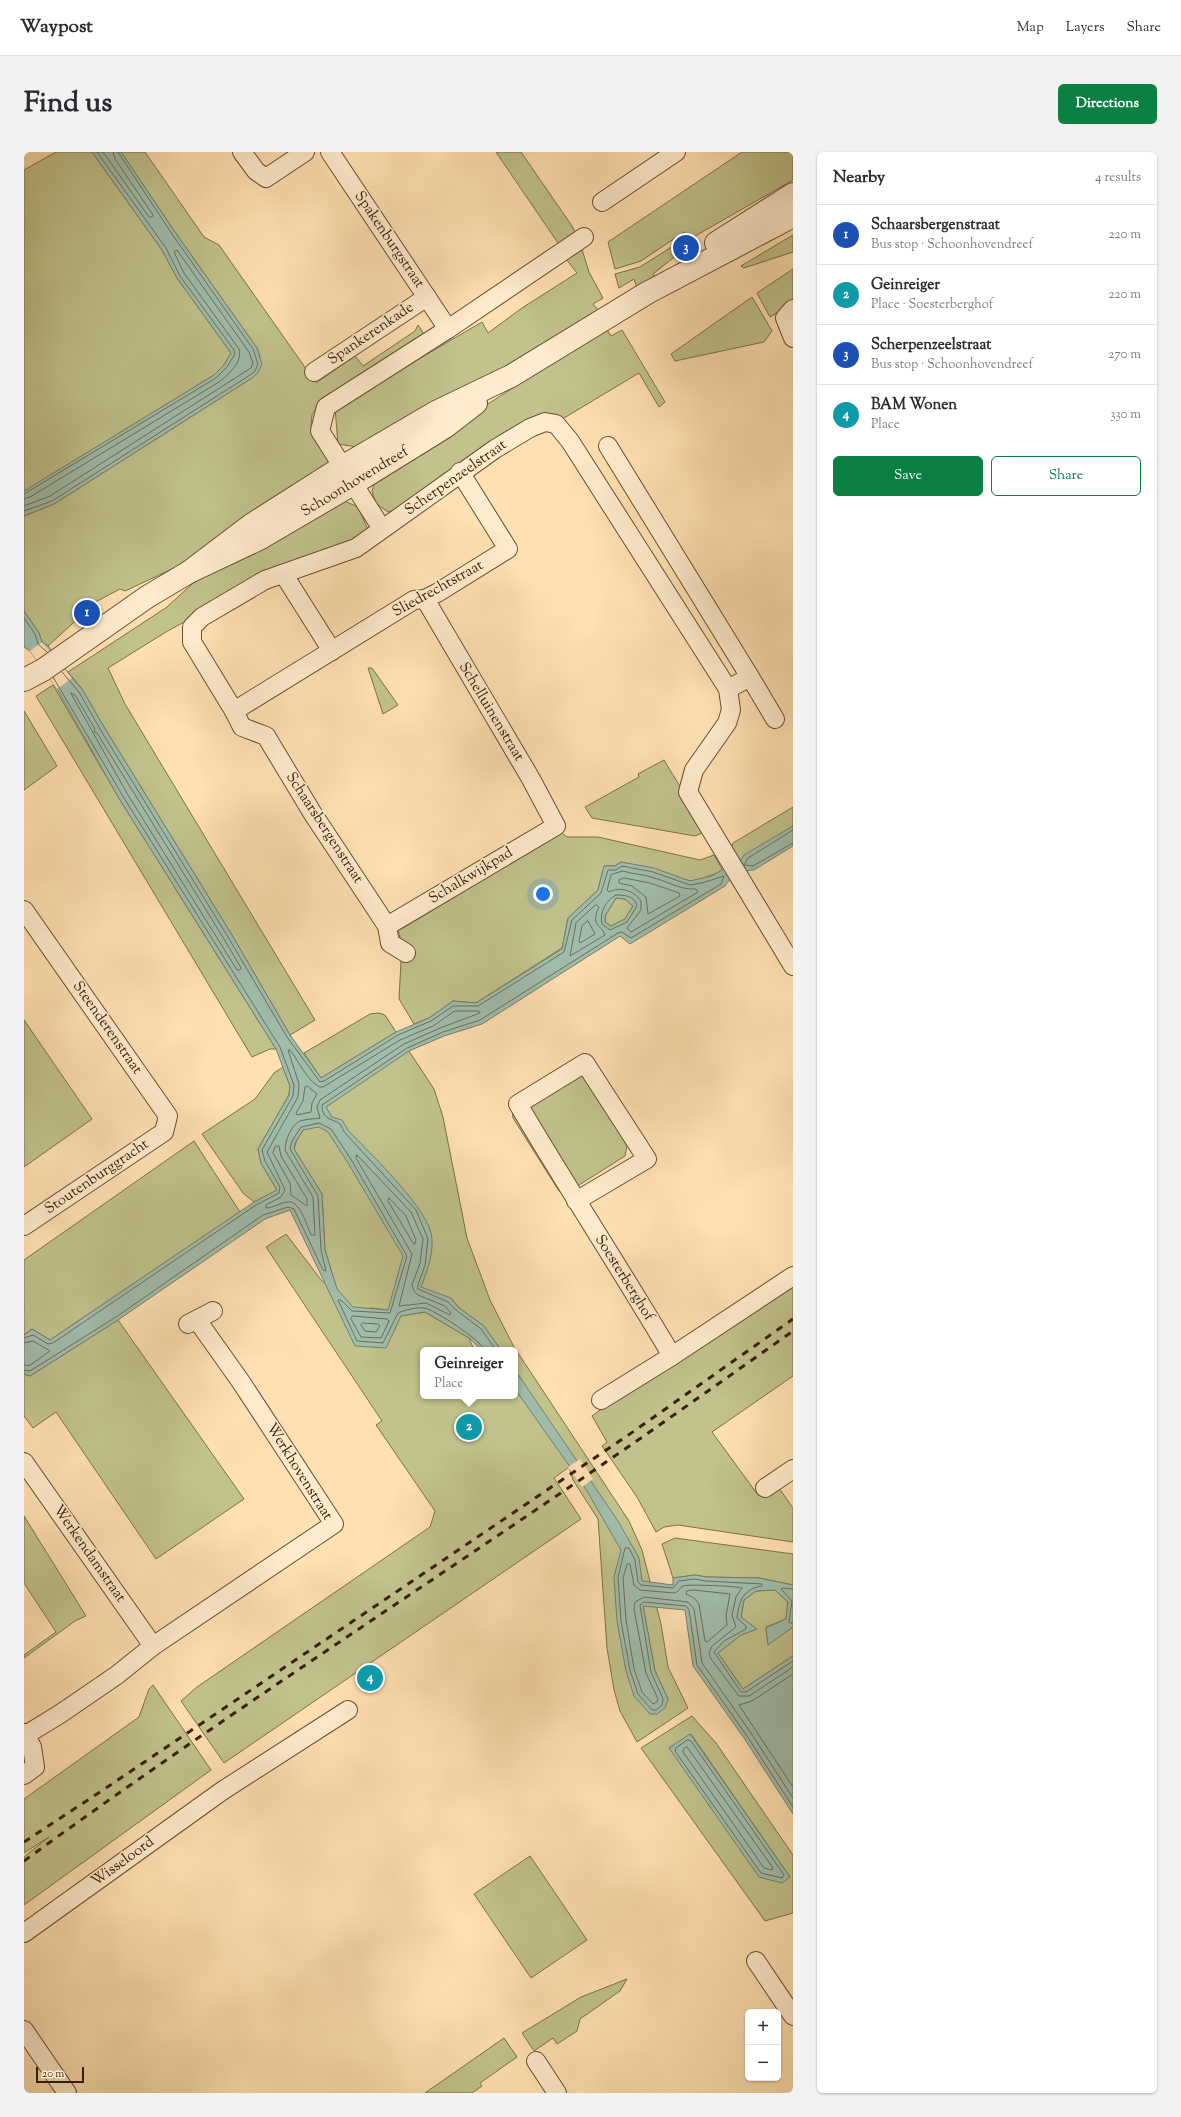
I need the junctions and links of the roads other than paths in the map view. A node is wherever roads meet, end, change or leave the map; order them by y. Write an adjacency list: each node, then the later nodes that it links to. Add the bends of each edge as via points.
1 (242, 152): 2 (street, via 256,171 266,178)
2 (305, 152)
3 (330, 152): 10 (street, Spakenburgstraat)
4 (676, 152): 6 (street)
5 (793, 194): 9 (street, Schoonhovendreef, via 693,257)
6 (602, 202)
7 (793, 216): 9 (street, Schoonhovendreef)
8 (584, 238): 12 (street)
9 (648, 293): 17 (street, Schoonhovendreef, via 511,376 436,412)
10 (427, 297): 12 (street, Spakenburgstraat); 14 (street, Spankerenkade)
11 (793, 309): 13 (street, via 785,318)
12 (448, 329): 17 (street, via 326,407 320,432)
13 (793, 338)
14 (314, 372)
15 (608, 446): 18 (street)
16 (460, 472): 19 (street, Scherpenzeelstraat, via 530,428 545,422 556,424 570,441); 20 (street, Scherpenzeelstraat); 24 (street, Sliedrechtstraat, via 508,549)
17 (348, 476): 20 (street); 26 (street, Schoonhovendreef, via 252,525 189,572 147,597)
18 (646, 506): 19 (street); 21 (street)
19 (620, 521): 23 (street, Scherpenzeelstraat)
20 (382, 529): 22 (street, Schaarsbergenstraat, via 356,548)
21 (682, 566): 23 (street); 27 (street)
22 (284, 574): 25 (street); 31 (street, Schaarsbergenstraat, via 265,580 202,617 192,627 192,642)
23 (659, 581): 29 (street, Scherpenzeelstraat)
24 (425, 599): 25 (street, Sliedrechtstraat, via 414,600); 33 (street, Schelluinenstraat)
25 (332, 651): 31 (street, Sliedrechtstraat)
26 (50, 665): 28 (street, Schoonhovendreef); 30 (street, Schoonhovendreef)
27 (750, 677): 29 (street); 32 (street)
28 (24, 680)
29 (728, 689): 37 (street, Scherpenzeelstraat, via 731,710 727,723 694,770 688,792)
30 (24, 692)
31 (234, 711): 35 (street, Schaarsbergenstraat, via 242,727 266,736 313,814)
32 (775, 719)
33 (556, 826): 35 (street, Schalkwijkpad)
34 (24, 910): 38 (street, Steenderenstraat, via 168,1116)
35 (387, 926): 36 (street, Schaarsbergenstraat, via 390,943)
36 (406, 953)
37 (793, 966)
38 (165, 1125): 40 (street, Stoutenburggracht, via 164,1132)
39 (576, 1201): 39 (street, Soesterberghof, via 518,1104 585,1063 647,1159); 43 (street, Soesterberghof)
40 (24, 1226)
41 (793, 1276): 43 (street)
42 (213, 1311): 48 (street, Werkhovenstraat, via 193,1322 241,1382 334,1524)
43 (672, 1356): 44 (street)
44 (601, 1400)
45 (24, 1462): 48 (street, Werkendamstraat)
46 (793, 1470): 47 (street)
47 (765, 1488)
48 (153, 1646): 50 (street, via 134,1663 60,1714)
49 (348, 1710): 52 (street, Wisseloord, via 222,1791)
50 (24, 1734): 51 (street, via 32,1747 34,1767)
51 (24, 1775)
52 (24, 1932)
53 (756, 1961): 54 (street)
54 (793, 2016)
55 (24, 2030): 57 (street)
56 (536, 2061): 58 (street)
57 (67, 2093)
58 (558, 2093)

